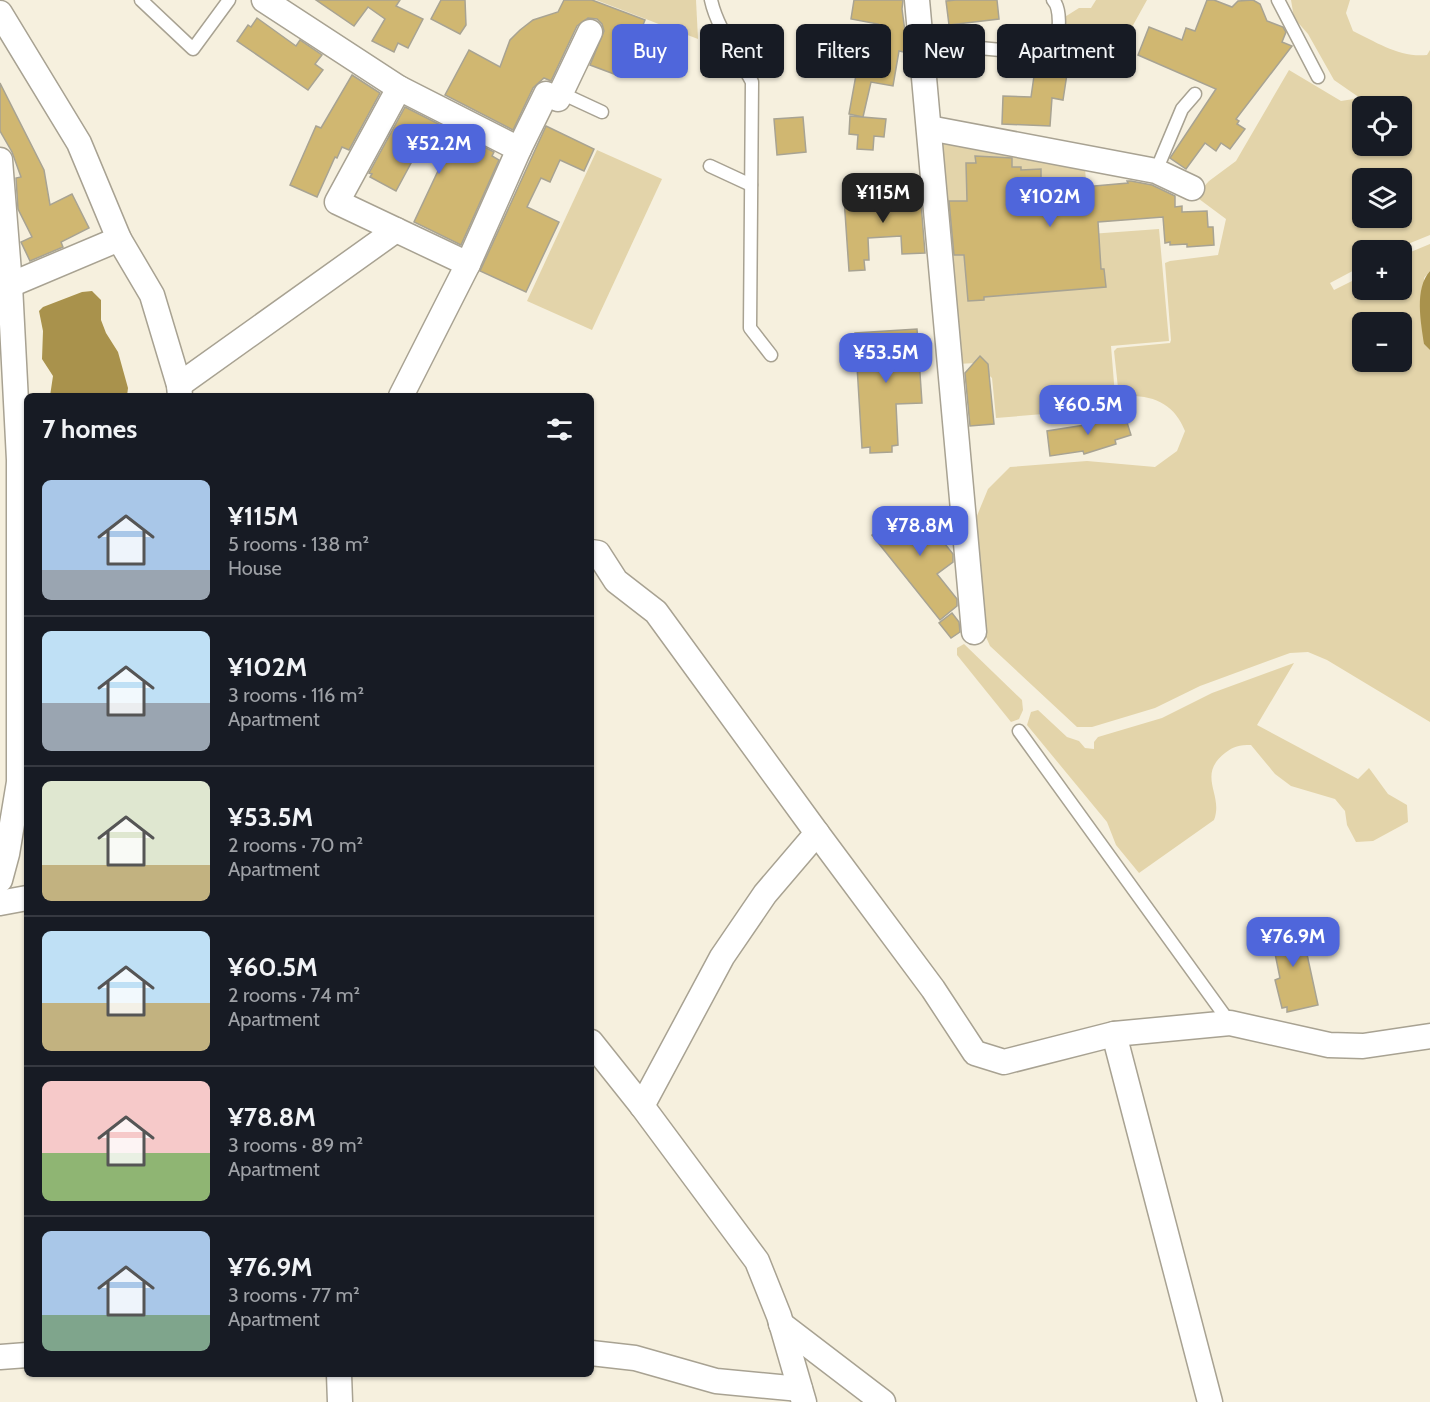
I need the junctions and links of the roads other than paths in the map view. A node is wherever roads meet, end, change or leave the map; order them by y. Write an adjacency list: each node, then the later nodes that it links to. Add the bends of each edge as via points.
1 (141, 0): 2 (lane, via 193,49)
2 (228, 0)
3 (264, 0): 14 (street)
4 (711, 0): 23 (lane, via 714,18 752,81)
5 (917, 0): 9 (street)
6 (1053, 0): 11 (lane, via 1059,10 1051,51 1043,54)
7 (1278, 0): 12 (lane)
8 (0, 13): 26 (street, via 80,143)
9 (920, 24)
10 (590, 32): 15 (street)
11 (985, 49)
12 (1318, 77)
13 (925, 78): 18 (street)
14 (399, 88): 19 (street); 25 (street, via 337,202)
15 (561, 93): 17 (lane); 19 (street, via 558,99 546,94)
16 (1195, 94): 22 (lane, via 1182,109)
17 (602, 112)
18 (929, 128): 22 (street); 35 (street)
19 (519, 149): 27 (street)
20 (0, 160): 28 (street)
21 (710, 166): 23 (lane)
22 (1156, 171): 24 (street)
23 (750, 186): 29 (lane, via 750,328)
24 (1192, 188)
25 (396, 230): 27 (street); 30 (street)
26 (119, 239): 28 (street); 30 (street, via 152,295)
27 (468, 264): 31 (street)
28 (5, 285): 32 (street)
29 (771, 355)
30 (179, 390)
31 (403, 393)
32 (23, 460): 33 (street)
33 (9, 517): 38 (street, via 19,782)
34 (595, 553): 37 (street, via 616,581 656,612)
35 (974, 632)
36 (1019, 731): 41 (lane)
37 (817, 833): 42 (street, via 933,989 975,1053 1004,1062); 45 (street, via 765,894 722,957)
38 (0, 880)
39 (24, 899): 40 (street)
40 (0, 903)
41 (1230, 1023): 42 (street); 43 (street, via 1329,1045 1363,1046)
42 (1114, 1034): 54 (street)
43 (1430, 1036)
44 (594, 1046): 45 (street)
45 (642, 1106): 46 (street, via 757,1261)
46 (781, 1323): 51 (street); 53 (street)
47 (594, 1353): 51 (street, via 635,1358 716,1381)
48 (24, 1356): 49 (street)
49 (0, 1357)
50 (339, 1377): 52 (street)
51 (802, 1395)
52 (340, 1402)
53 (883, 1402)
54 (1210, 1402)

